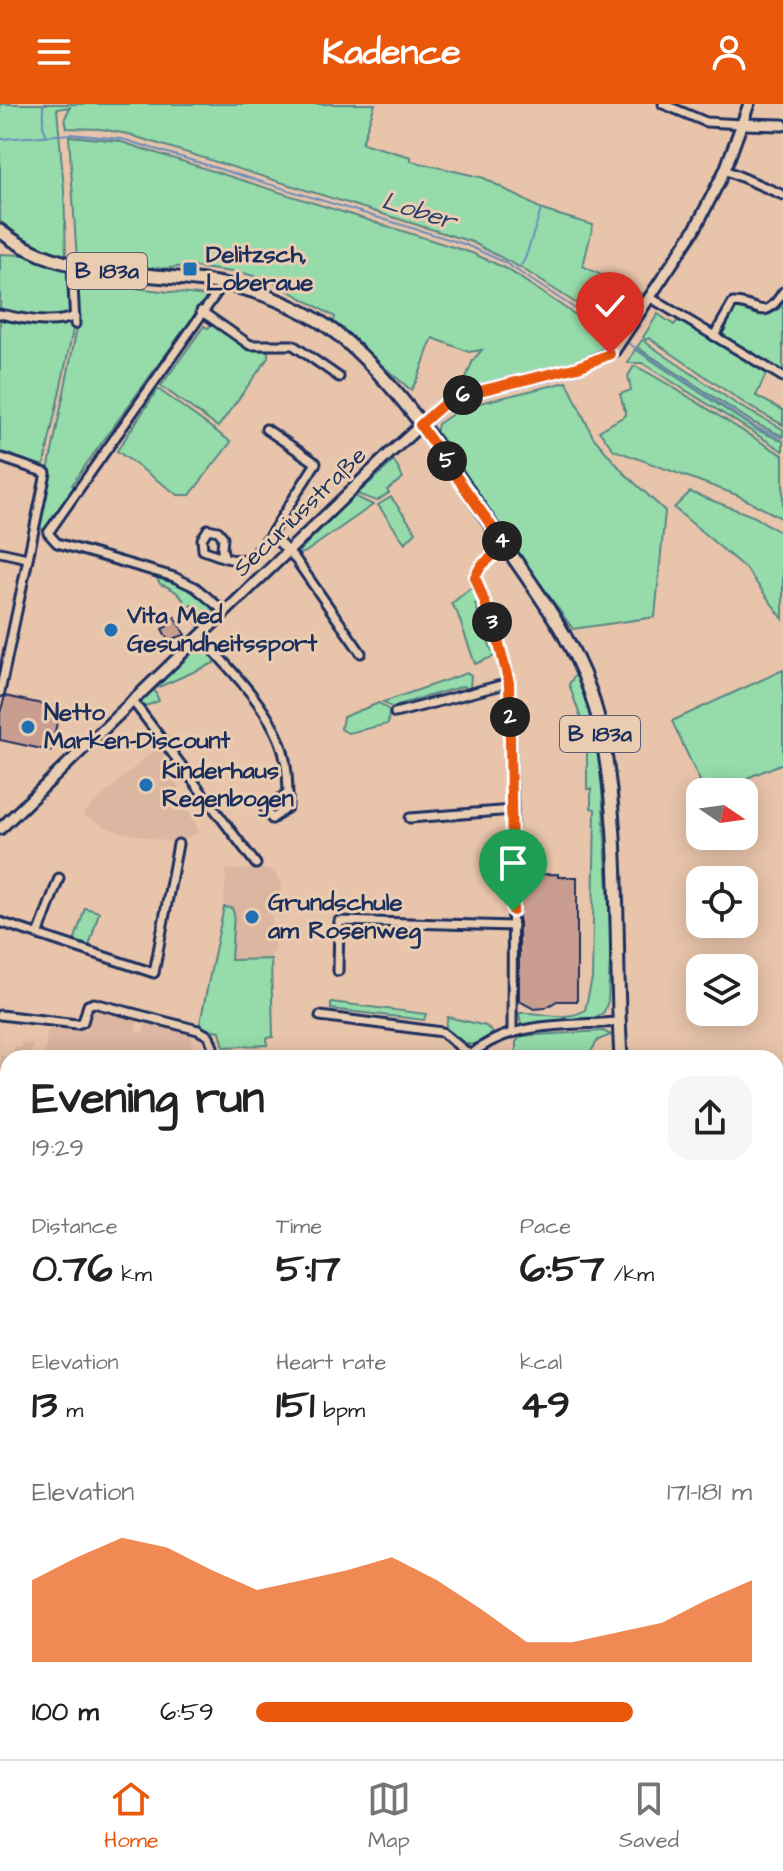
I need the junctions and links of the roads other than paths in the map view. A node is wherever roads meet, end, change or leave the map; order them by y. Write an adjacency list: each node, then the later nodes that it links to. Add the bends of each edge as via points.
1 (663, 104): 3 (street, via 706,122)
2 (749, 104): 3 (street)
3 (742, 124): 4 (street); 5 (street)
4 (783, 125)
5 (725, 170): 6 (street); 11 (street)
6 (783, 195)
7 (0, 231): 8 (main road, B 183a, via 20,247)
8 (72, 266): 9 (main road, B 183a); 13 (street, via 75,320)
9 (223, 284): 12 (street); 17 (main road, B 183a, via 272,298 339,335 392,387)
10 (783, 292): 14 (street, via 774,307 764,311 733,303)
11 (651, 298): 14 (street); 17 (street, Securiusstraße, via 610,354 463,395)
12 (201, 311): 15 (street, via 250,345 293,345); 26 (street, via 48,533 57,543 185,582)
13 (0, 314)
14 (714, 336): 16 (street)
15 (339, 377)
16 (783, 377)
17 (420, 425): 21 (main road, B 183a); 22 (street, Securiusstraße)
18 (266, 429): 20 (street, via 316,463)
19 (2, 458): 24 (street, via 46,473)
20 (271, 534): 22 (street); 25 (street, via 247,561)
21 (505, 545): 30 (street, via 475,577); 47 (main road, B 183a, via 564,633 597,714 611,811)
22 (288, 551): 26 (street, Securiusstraße); 28 (street)
23 (0, 552): 24 (street)
24 (27, 558): 29 (street)
25 (225, 558)
26 (225, 612): 27 (street, Securiusstraße)
27 (200, 636): 32 (street, Securiusstraße); 34 (street, via 238,677 276,733)
28 (361, 653)
29 (3, 658): 31 (street)
30 (509, 683): 33 (street); 35 (street)
31 (0, 692)
32 (132, 700): 37 (street, Securiusstraße); 39 (street)
33 (395, 713)
34 (288, 793)
35 (513, 810): 36 (street); 42 (street)
36 (410, 818)
37 (0, 829)
38 (178, 844): 43 (street, via 154,973)
39 (256, 864)
40 (59, 878): 43 (street)
41 (0, 922): 43 (street)
42 (513, 926): 44 (street, via 339,921); 48 (street)
43 (38, 935)
44 (338, 971)
45 (0, 1015): 49 (street, via 77,1024 94,1003 198,1030 209,1036)
46 (320, 1016): 50 (street, via 442,1032)
47 (618, 1022): 48 (street); 52 (main road, B 183a)
48 (512, 1031): 51 (street)
49 (213, 1047)
50 (462, 1050)
51 (477, 1050)
52 (620, 1050)

